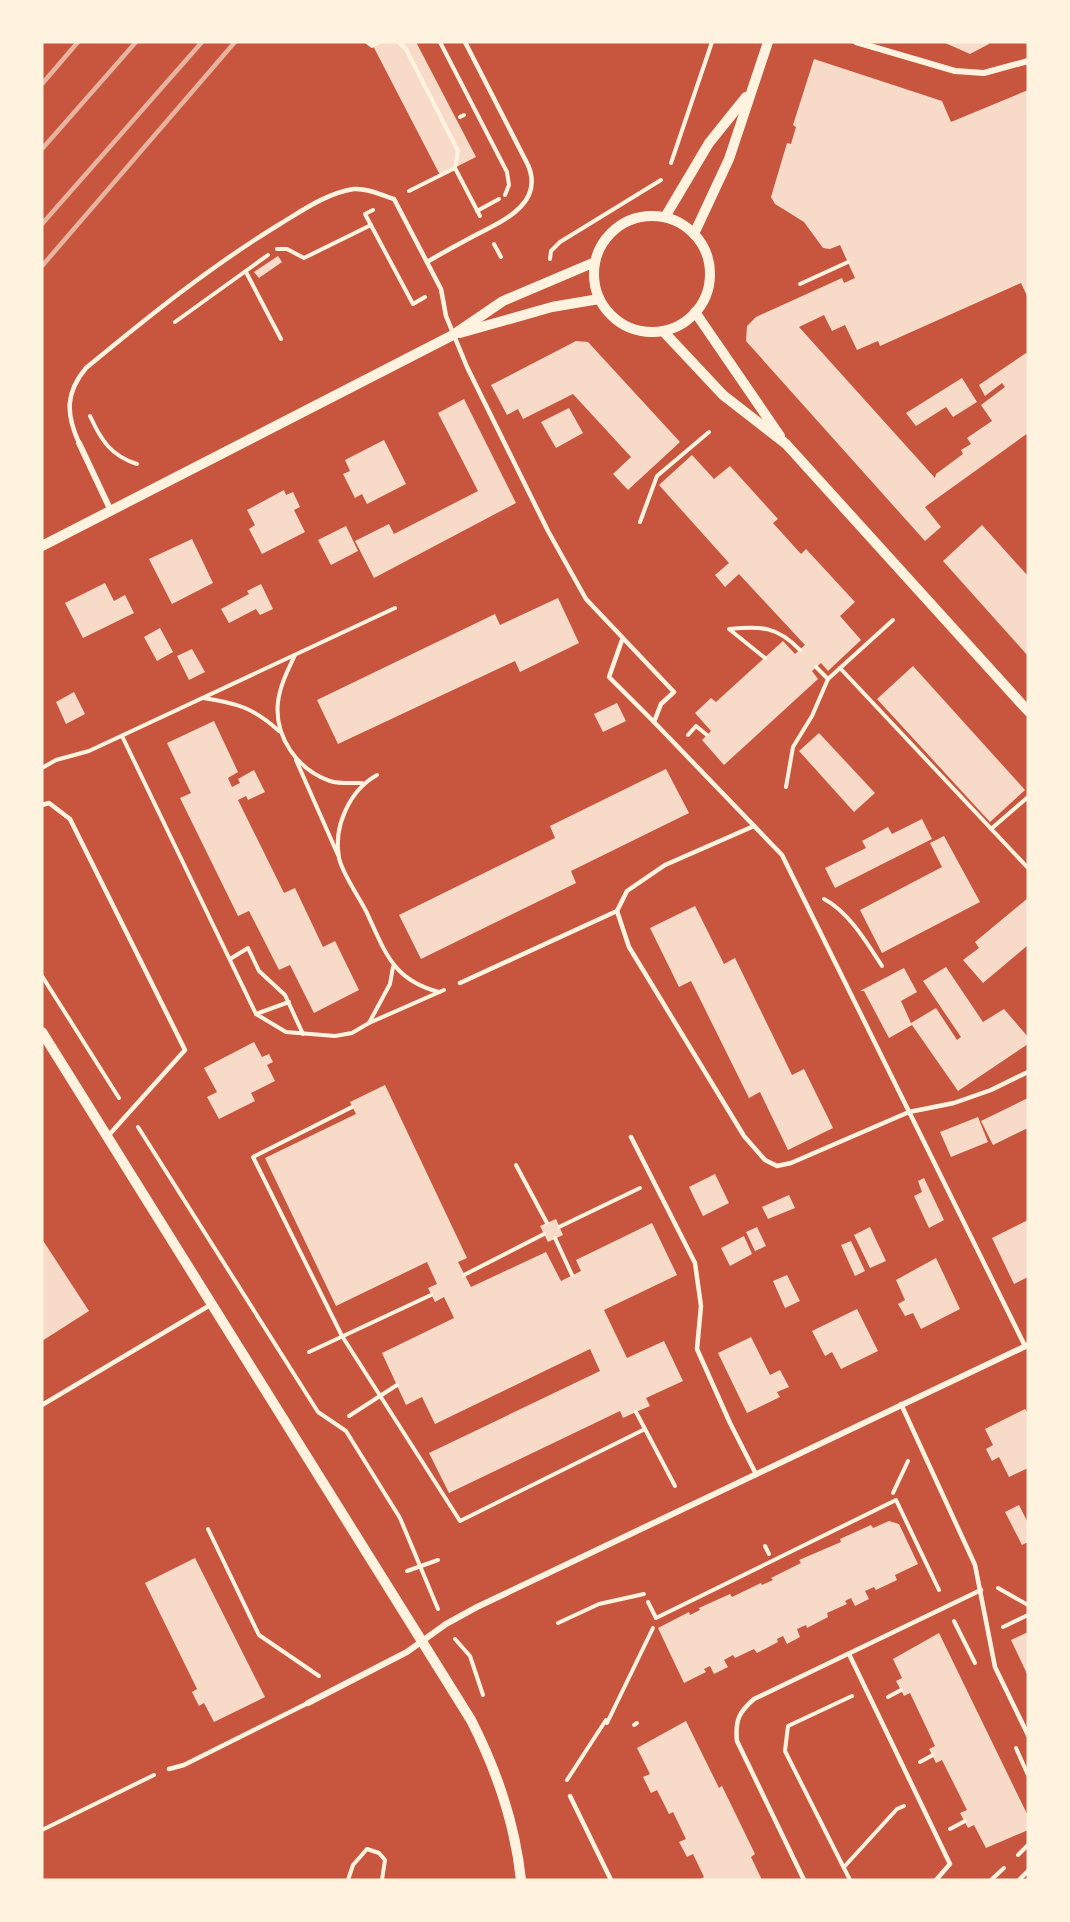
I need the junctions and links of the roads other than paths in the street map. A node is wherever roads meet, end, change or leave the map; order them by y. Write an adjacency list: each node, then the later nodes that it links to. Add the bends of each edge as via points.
1 (465, 42): 8 (lane, via 528,165 532,183 527,199 511,217)
2 (768, 42): 5 (street)
3 (856, 42): 4 (street, via 955,71 984,73)
4 (1028, 61)
5 (752, 90): 6 (street, via 710,143); 7 (street, via 729,159)
6 (665, 217): 7 (street); 9 (street, via 642,216 621,225 604,240)
7 (694, 234): 11 (street, via 703,247 710,273)
8 (427, 262): 13 (lane, via 441,289); 14 (lane, via 394,199 357,189 312,205 228,256 86,368 72,389 68,407)
9 (595, 262): 10 (street); 13 (street, via 503,301)
10 (599, 299): 12 (street, via 626,326 638,331); 13 (street, via 552,307)
11 (696, 312): 12 (street); 15 (street)
12 (663, 331): 15 (street, via 723,395)
13 (453, 335): 16 (street); 18 (lane, via 548,531 586,598)
14 (79, 443): 16 (street)
15 (786, 444): 19 (street)
16 (111, 511): 17 (street)
17 (42, 546)
18 (622, 640): 20 (lane, via 609,677); 20 (lane, via 674,692 661,704)
19 (1028, 711)
20 (654, 722): 22 (lane)
21 (42, 806): 28 (lane, via 49,803 70,819 185,1050)
22 (754, 826): 23 (lane, via 665,865 627,891); 27 (lane, via 782,855)
23 (617, 911): 24 (lane); 27 (lane, via 629,947 744,1136 765,1160 777,1166 791,1163)
24 (460, 983)
25 (42, 1032): 28 (street)
26 (1028, 1072): 27 (lane, via 954,1103)
27 (909, 1112): 31 (lane)
28 (108, 1136): 30 (street)
29 (631, 1137): 34 (lane, via 695,1263 701,1306 697,1349)
30 (212, 1304): 33 (lane); 36 (street)
31 (1026, 1346): 32 (street)
32 (901, 1404): 34 (street); 35 (lane, via 975,1565)
33 (42, 1405)
34 (756, 1474): 36 (street, via 487,1602)
35 (981, 1590): 37 (lane); 39 (lane, via 994,1667)
36 (424, 1641): 38 (street); 43 (street, via 493,1763 509,1813)
37 (849, 1654): 45 (lane, via 754,1699 741,1710 735,1723 737,1741); 46 (lane, via 950,1864)
38 (308, 1703): 40 (lane)
39 (1028, 1735)
40 (169, 1769)
41 (570, 1796): 44 (lane)
42 (1028, 1871): 47 (lane)
43 (520, 1880)
44 (611, 1880)
45 (804, 1880)
46 (936, 1880)
47 (1019, 1880)

